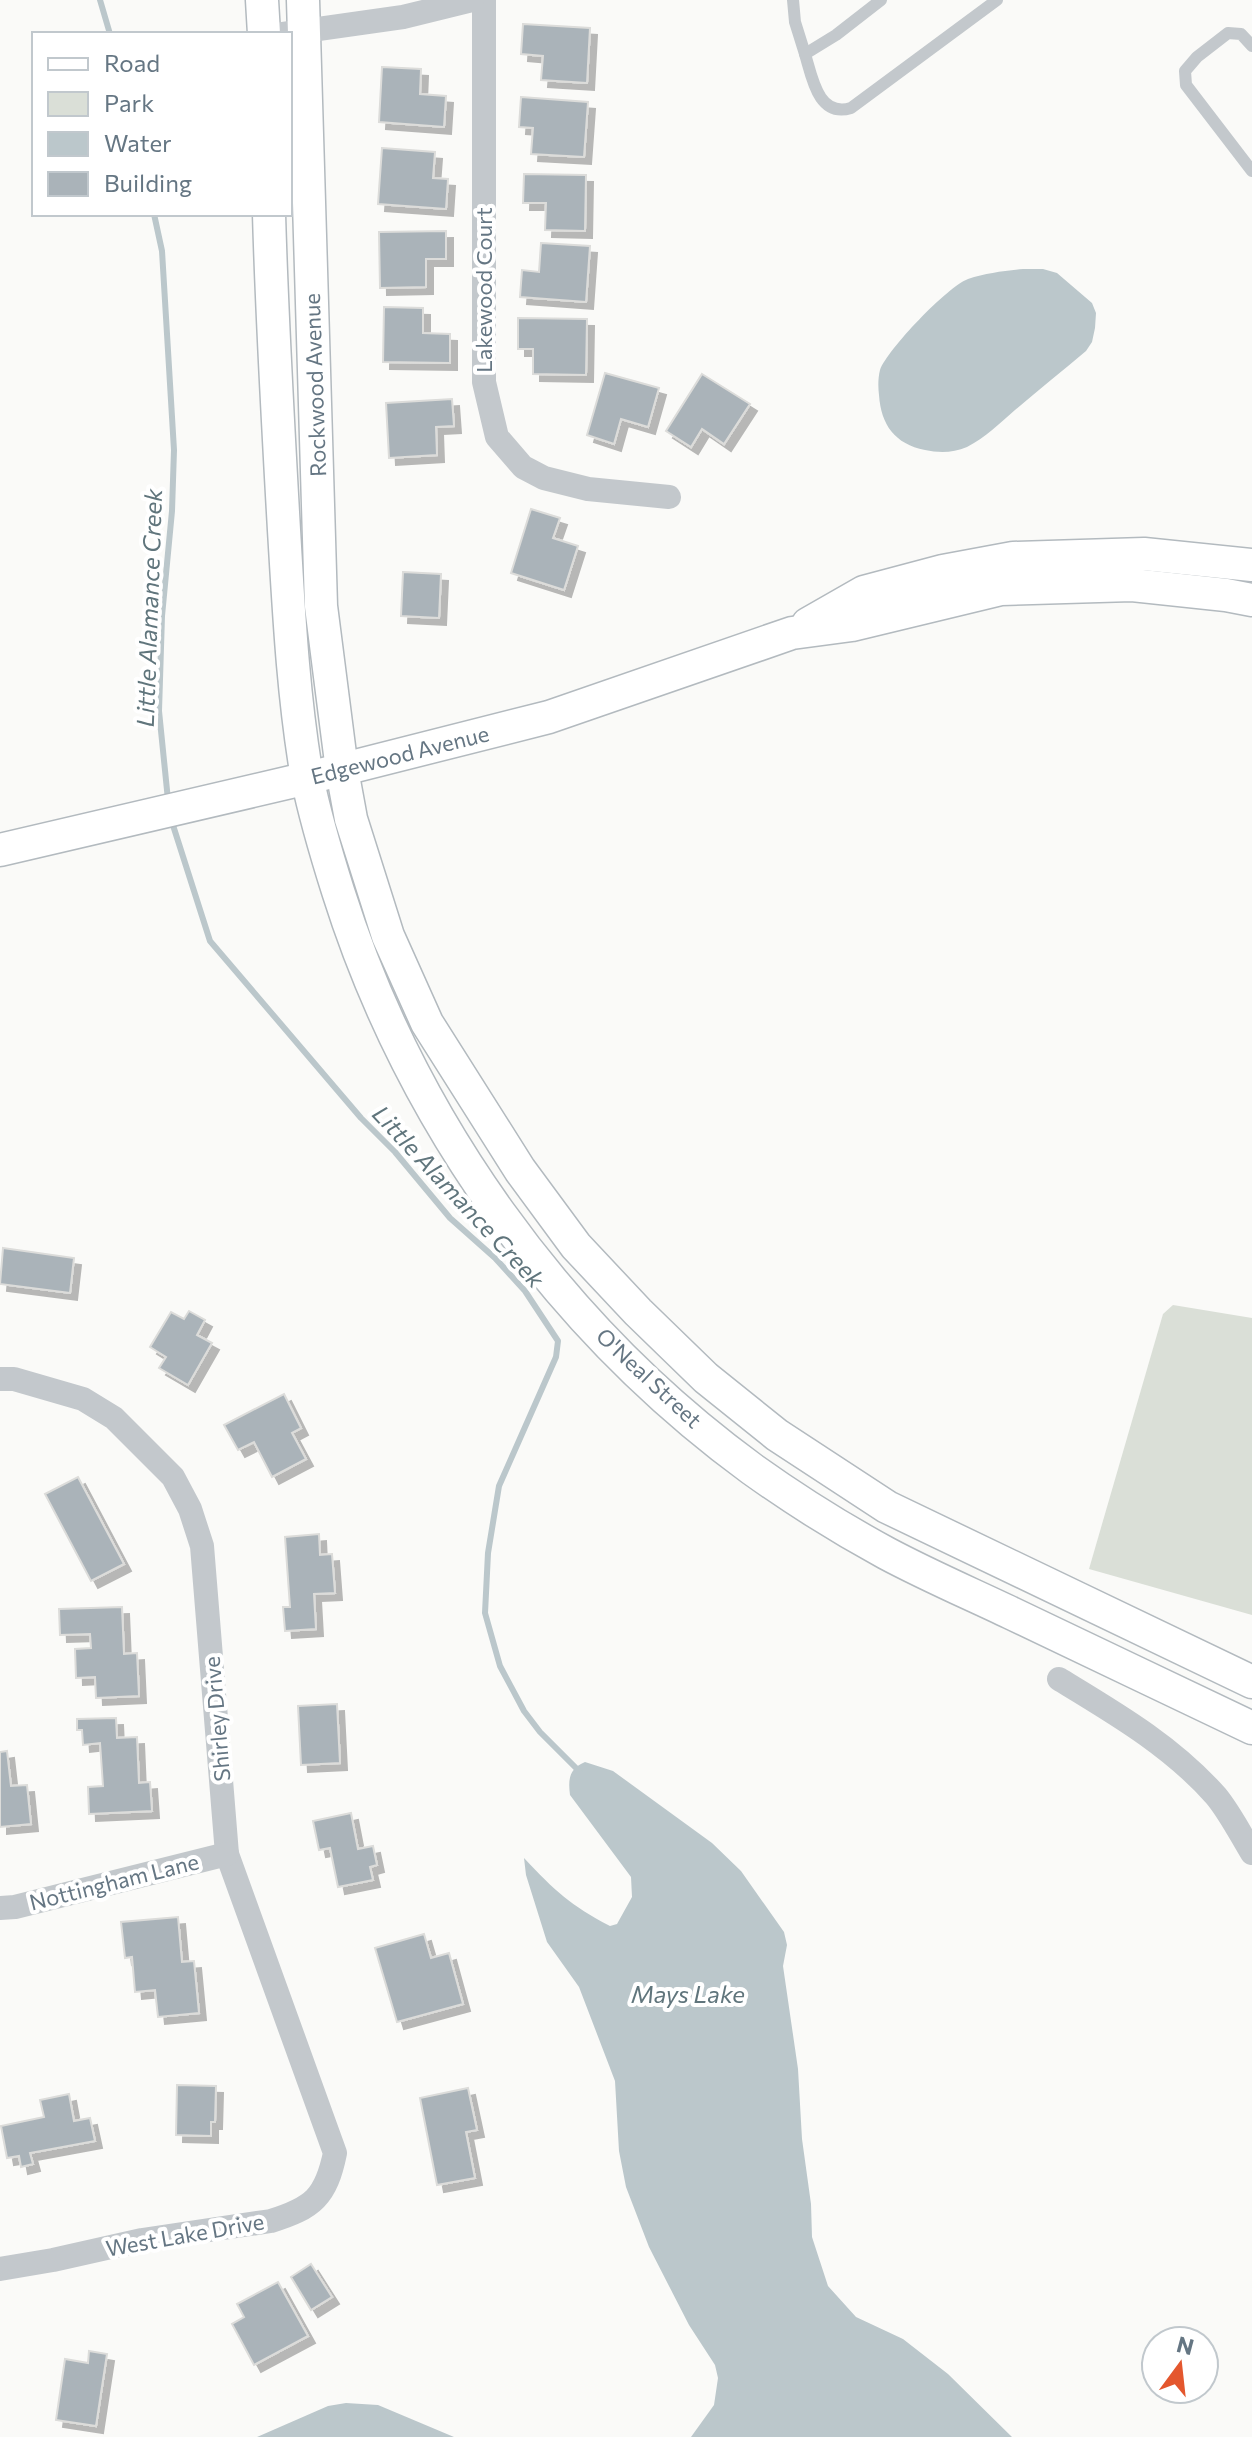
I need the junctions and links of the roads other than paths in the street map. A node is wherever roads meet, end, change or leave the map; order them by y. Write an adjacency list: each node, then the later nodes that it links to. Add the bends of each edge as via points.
1 (262, 0): 8 (street)
2 (472, 0): 7 (street, via 403,17)
3 (484, 0): 13 (street, Lakewood Court, via 484,382 497,437 523,467 544,478 588,489)
4 (793, 0): 10 (lane)
5 (881, 0): 10 (lane)
6 (997, 0): 10 (lane, via 844,110 824,104)
7 (297, 21): 19 (street, Rockwood Avenue, via 321,606)
8 (264, 32)
9 (1252, 45): 11 (lane, via 1241,34 1228,33 1185,71 1186,85)
10 (805, 54)
11 (1252, 171)
12 (269, 216): 20 (street, Rockwood Avenue, via 292,654)
13 (669, 497)
14 (1177, 556): 15 (street, Edgewood Avenue); 16 (street); 18 (street, Edgewood Avenue, via 1013,558 943,571 864,592)
15 (1252, 565)
16 (1166, 587): 17 (street, Edgewood Avenue); 18 (street, Edgewood Avenue, via 1001,589 852,625)
17 (1252, 600)
18 (792, 633): 19 (street, Edgewood Avenue, via 549,717)
19 (342, 770): 20 (street, Edgewood Avenue); 24 (street, O'Neal Street, via 373,892 427,1023 520,1170 576,1246 638,1312 706,1378 777,1435 887,1507)
20 (308, 778): 21 (street, Edgewood Avenue); 25 (street, O'Neal Street, via 352,936 386,1020 427,1100 469,1170 519,1237 631,1365 752,1468 886,1553)
21 (0, 850)
22 (0, 1379): 27 (street, Shirley Drive, via 83,1399 114,1418 173,1477 190,1509 202,1546)
23 (1059, 1679): 26 (street, via 1144,1731 1189,1769 1218,1798)
24 (1252, 1682)
25 (1252, 1728)
26 (1252, 1853)
27 (227, 1854): 28 (street, Nottingham Lane); 29 (street, Shirley Drive)
28 (0, 1908)
29 (335, 2153): 30 (street, West Lake Drive, via 322,2194 291,2215)
30 (0, 2269)

